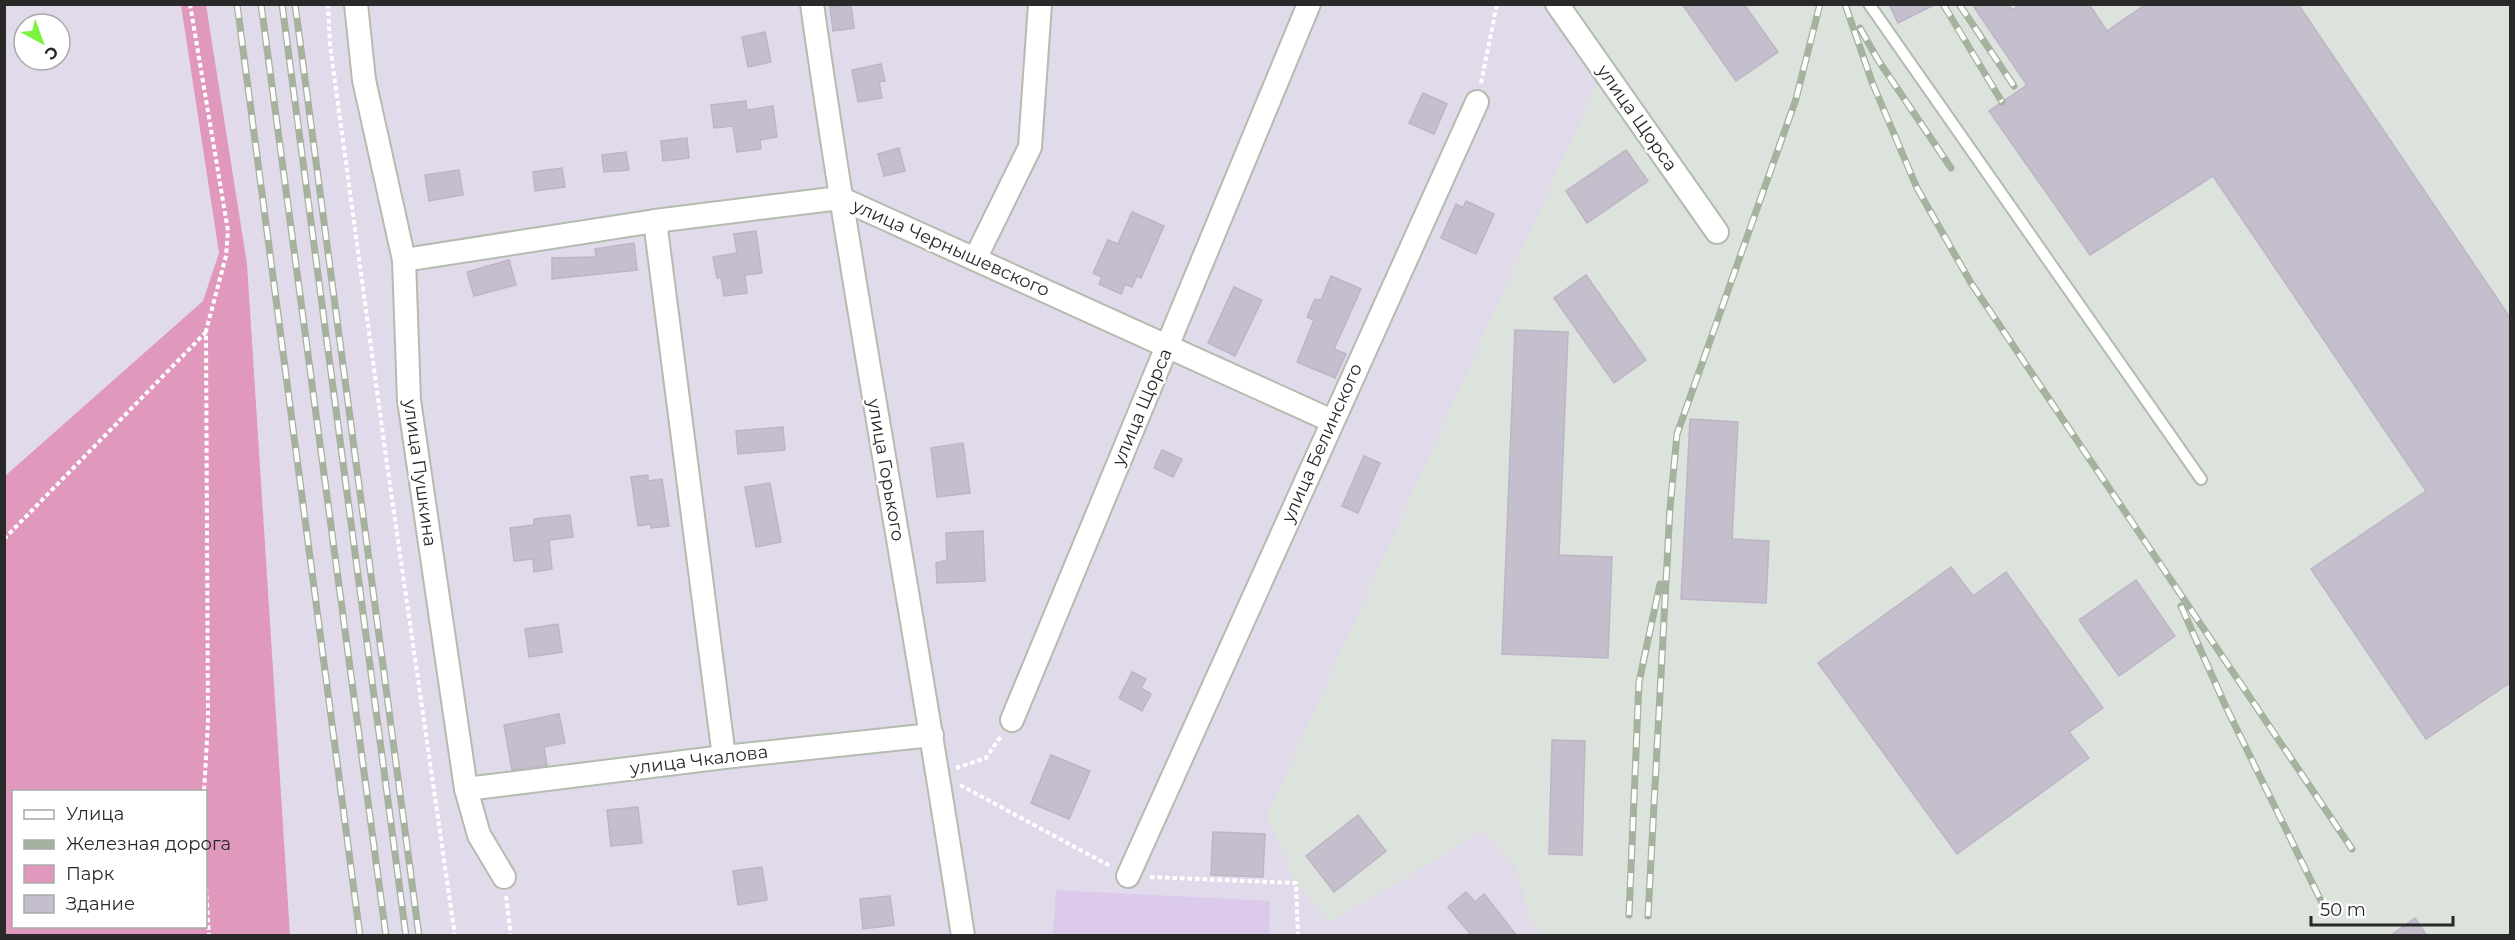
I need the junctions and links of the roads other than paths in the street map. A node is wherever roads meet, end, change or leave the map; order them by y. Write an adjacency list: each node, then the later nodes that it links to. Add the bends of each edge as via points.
1 (356, 4): 12 (street, улица Пушкина, via 364,80)
2 (812, 4): 8 (street, улица Горького)
3 (1040, 4): 11 (street, via 1030,147)
4 (1310, 4): 13 (street, улица Щорса)
5 (1557, 4): 10 (street, улица Щорса)
6 (1869, 4): 15 (lane)
7 (1477, 102): 14 (street, улица Белинского)
8 (840, 198): 9 (street, улица Чернышевского); 11 (street, улица Чернышевского); 17 (street, улица Горького)
9 (656, 221): 12 (street, улица Чернышевского); 18 (street)
10 (1717, 232)
11 (975, 259): 13 (street, улица Чернышевского)
12 (404, 260): 19 (street, улица Пушкина, via 409,400)
13 (1167, 346): 14 (street, улица Чернышевского); 16 (street, улица Щорса)
14 (1332, 421): 20 (street, улица Белинского)
15 (2201, 479)
16 (1012, 720)
17 (932, 735): 18 (street, улица Чкалова); 22 (street, улица Горького)
18 (724, 757): 19 (street, улица Чкалова)
19 (466, 789): 21 (street, улица Пушкина, via 479,835)
20 (1128, 876)
21 (504, 877)
22 (963, 936)

